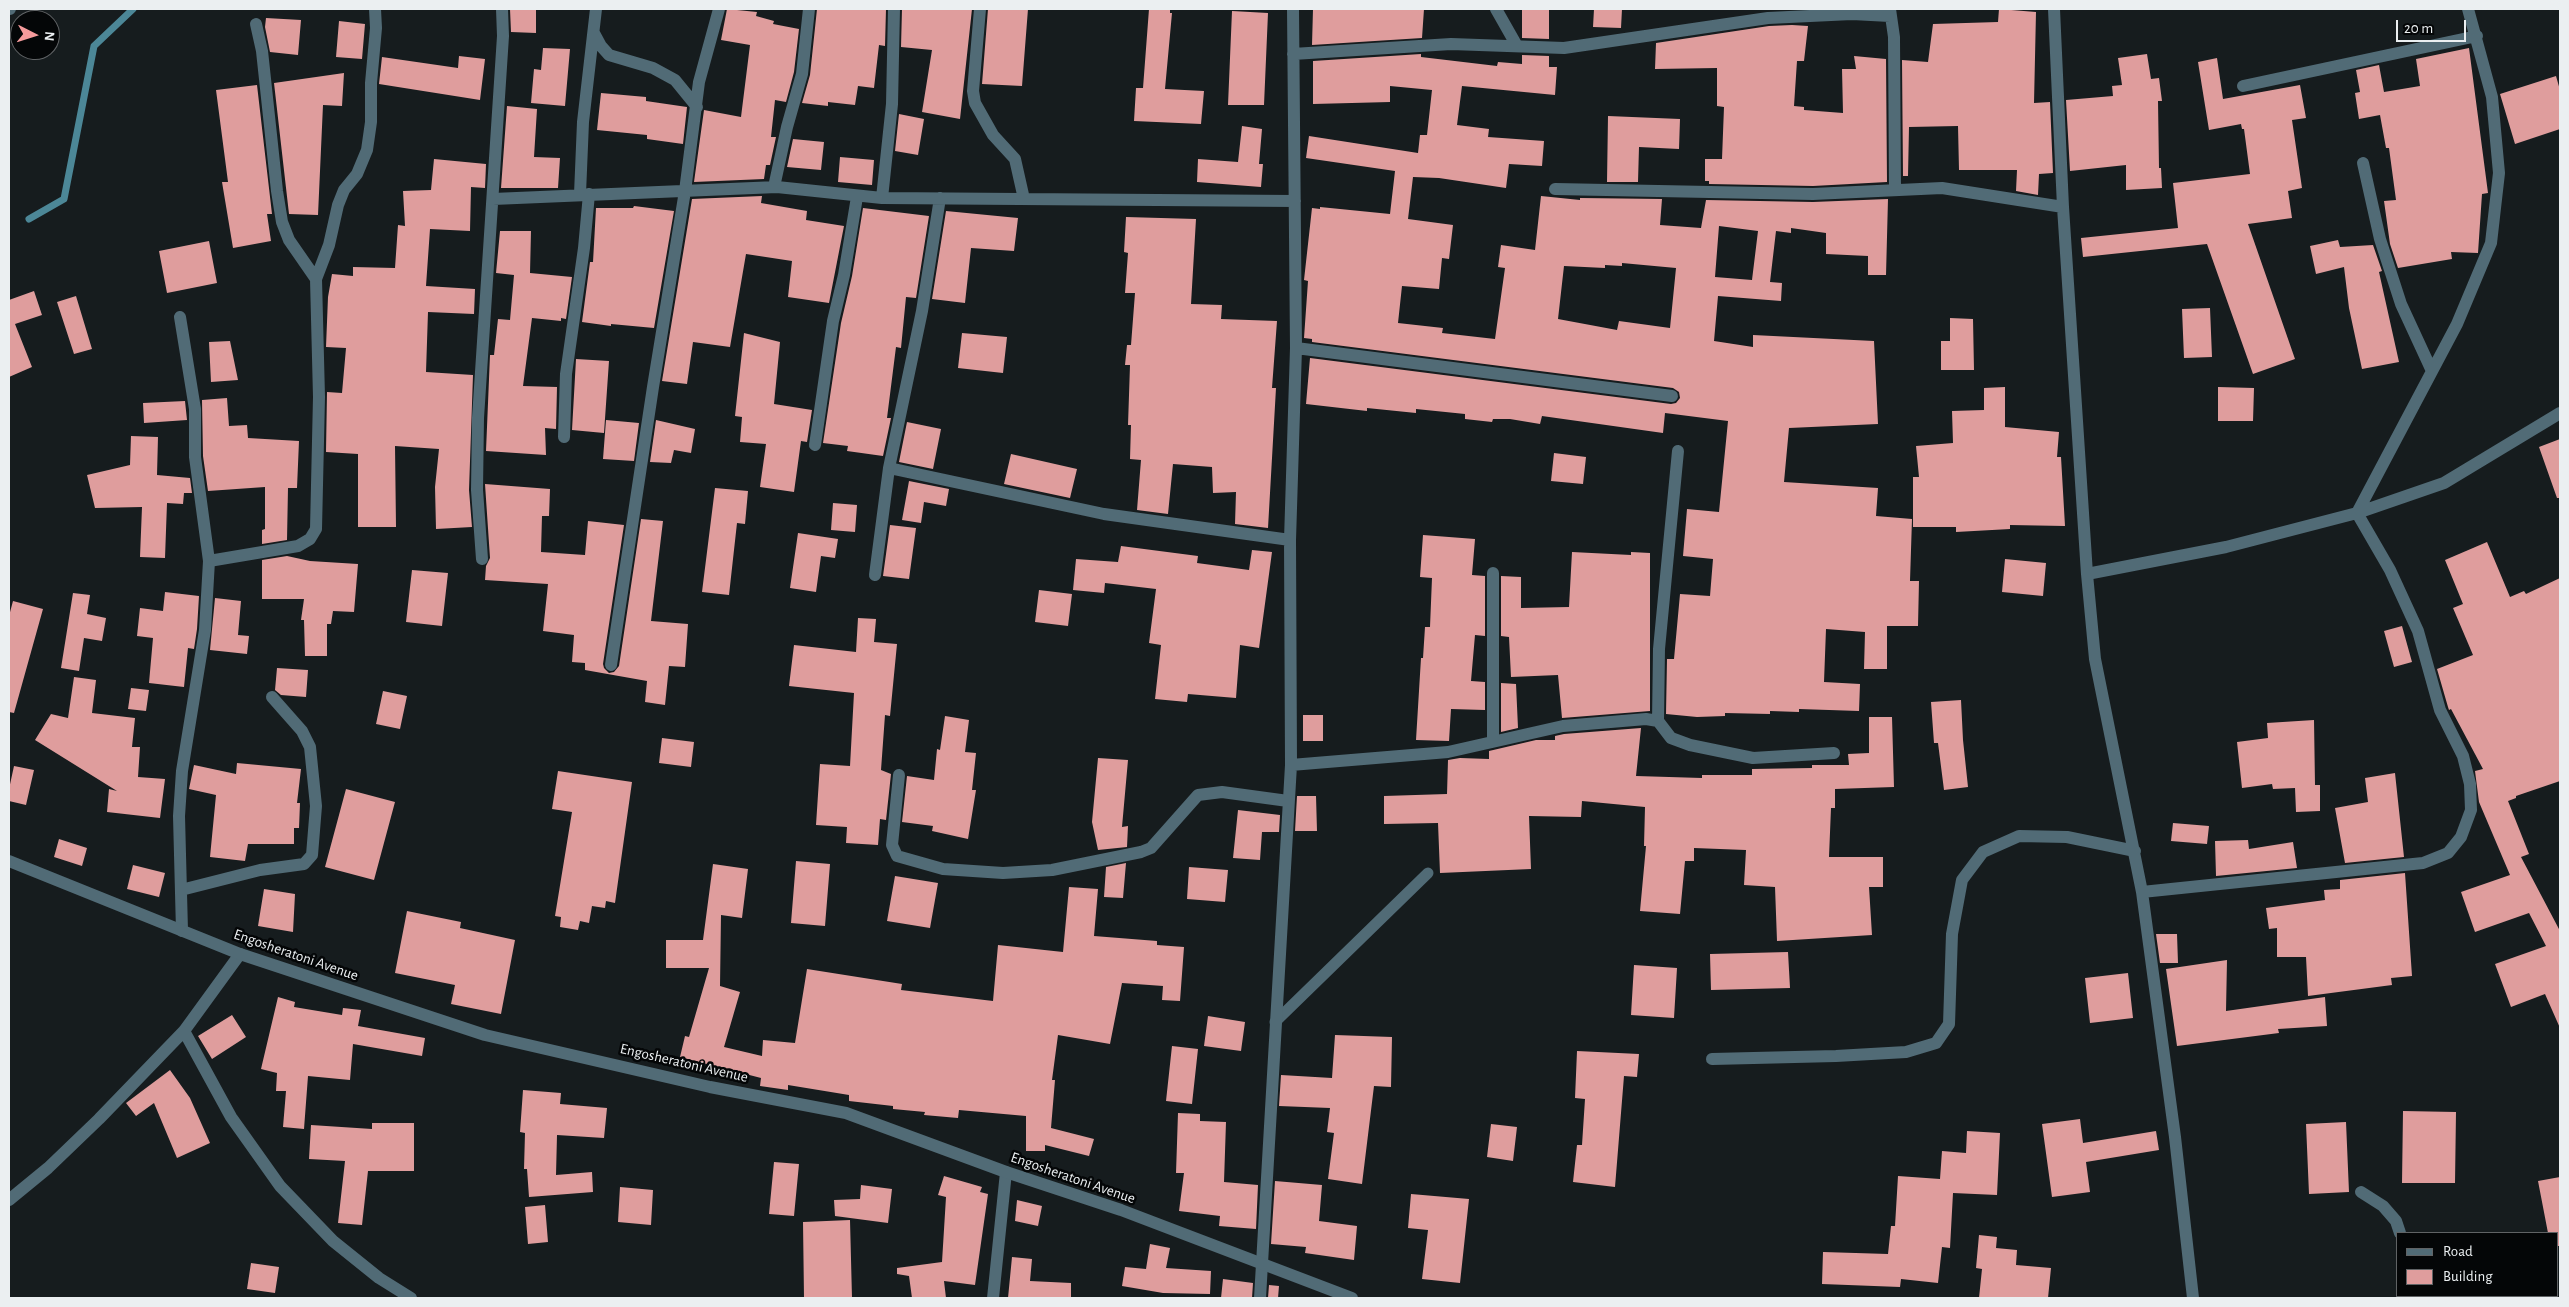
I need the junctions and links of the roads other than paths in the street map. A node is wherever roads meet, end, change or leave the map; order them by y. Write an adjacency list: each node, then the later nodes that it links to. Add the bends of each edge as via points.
1 (375, 9): 33 (street, via 367,150 338,205)
2 (502, 9): 29 (street)
3 (596, 9): 14 (street)
4 (719, 9): 19 (street, via 699,82)
5 (810, 9): 21 (street, via 802,74)
6 (894, 9): 27 (street, via 892,104)
7 (980, 9): 30 (street, via 973,91 975,103 993,135 1015,159)
8 (1293, 9): 17 (street)
9 (1496, 9): 16 (street)
10 (2054, 9): 32 (street)
11 (2468, 9): 15 (street)
12 (1890, 12): 16 (street, via 1768,18 1564,48); 23 (street, via 1894,37)
13 (256, 24): 33 (street, via 282,222 289,240)
14 (594, 33): 19 (street, via 609,55 653,68 675,80); 25 (street, via 583,122)
15 (2476, 36): 18 (street); 36 (street, via 2492,97 2499,173 2491,242 2457,324)
16 (1517, 46): 17 (street, via 1451,44)
17 (1294, 54): 31 (street)
18 (2243, 86)
19 (697, 107): 24 (street)
20 (2363, 163): 36 (street, via 2380,239 2398,295)
21 (774, 187): 24 (street); 26 (street)
22 (1555, 189): 23 (street, via 1813,194)
23 (1895, 190): 32 (street, via 1942,188)
24 (685, 191): 25 (street); 50 (street, via 652,386)
25 (584, 194): 29 (street); 39 (street, via 584,248 566,374)
26 (857, 196): 27 (street); 40 (street)
27 (882, 198): 28 (street)
28 (940, 198): 30 (street); 42 (street, via 922,311)
29 (492, 199): 45 (street, via 478,418)
30 (1024, 199): 31 (street)
31 (1295, 202): 35 (street)
32 (2063, 207): 48 (street)
33 (316, 279): 46 (street, via 319,397 316,529 310,539 298,546)
34 (180, 317): 46 (street, via 195,409 195,457)
35 (1296, 348): 37 (street); 44 (street)
36 (2431, 369): 43 (street)
37 (1672, 396)
38 (2560, 414): 43 (street, via 2444,483)
39 (564, 436)
40 (814, 445)
41 (1678, 451): 52 (street, via 1659,649)
42 (889, 468): 44 (street, via 1104,514); 49 (street)
43 (2357, 513): 48 (street, via 2226,547); 62 (street, via 2390,570 2418,631 2440,710 2463,756 2470,784 2471,810 2461,837 2448,853 2423,863)
44 (1290, 540): 55 (street)
45 (482, 558)
46 (209, 561): 61 (street, via 205,630 182,771 179,816)
47 (1493, 573): 53 (street)
48 (2087, 574): 58 (street, via 2095,659)
49 (875, 575)
50 (611, 665)
51 (272, 697): 61 (street, via 302,730 310,747 316,806 312,855 304,864 260,870)
52 (1658, 721): 53 (street, via 1646,719 1563,726); 54 (street, via 1671,738 1752,758)
53 (1493, 740): 55 (street, via 1448,752)
54 (1834, 753)
55 (1291, 765): 57 (street)
56 (899, 775): 57 (street, via 892,845 897,856 927,866 973,871 1052,870 1141,852 1151,848 1192,800 1206,793 1222,792)
57 (1288, 801): 65 (street)
58 (2135, 851): 62 (street); 67 (street, via 2067,837 2019,836 1983,852 1962,880 1952,934 1949,1024 1936,1043 1906,1052)
59 (9, 861): 63 (street, Engosheratoni Avenue)
60 (1428, 873): 65 (lane)
61 (181, 890): 63 (street)
62 (2142, 892): 77 (street)
63 (182, 931): 64 (street, Engosheratoni Avenue)
64 (240, 954): 66 (street); 68 (street, Engosheratoni Avenue, via 485,1035 710,1087 846,1112)
65 (1276, 1022): 72 (street)
66 (184, 1031): 70 (street, via 99,1119); 73 (street, via 231,1116 280,1186 333,1241)
67 (1712, 1059)
68 (1006, 1172): 72 (street, Engosheratoni Avenue, via 1121,1210); 74 (street)
69 (2361, 1192): 71 (street, via 2383,1206 2396,1221)
70 (9, 1200)
71 (2400, 1232)
72 (1261, 1265): 75 (street); 76 (street, Engosheratoni Avenue)
73 (410, 1298)
74 (993, 1298)
75 (1260, 1298)
76 (1352, 1298)
77 (2193, 1298)

